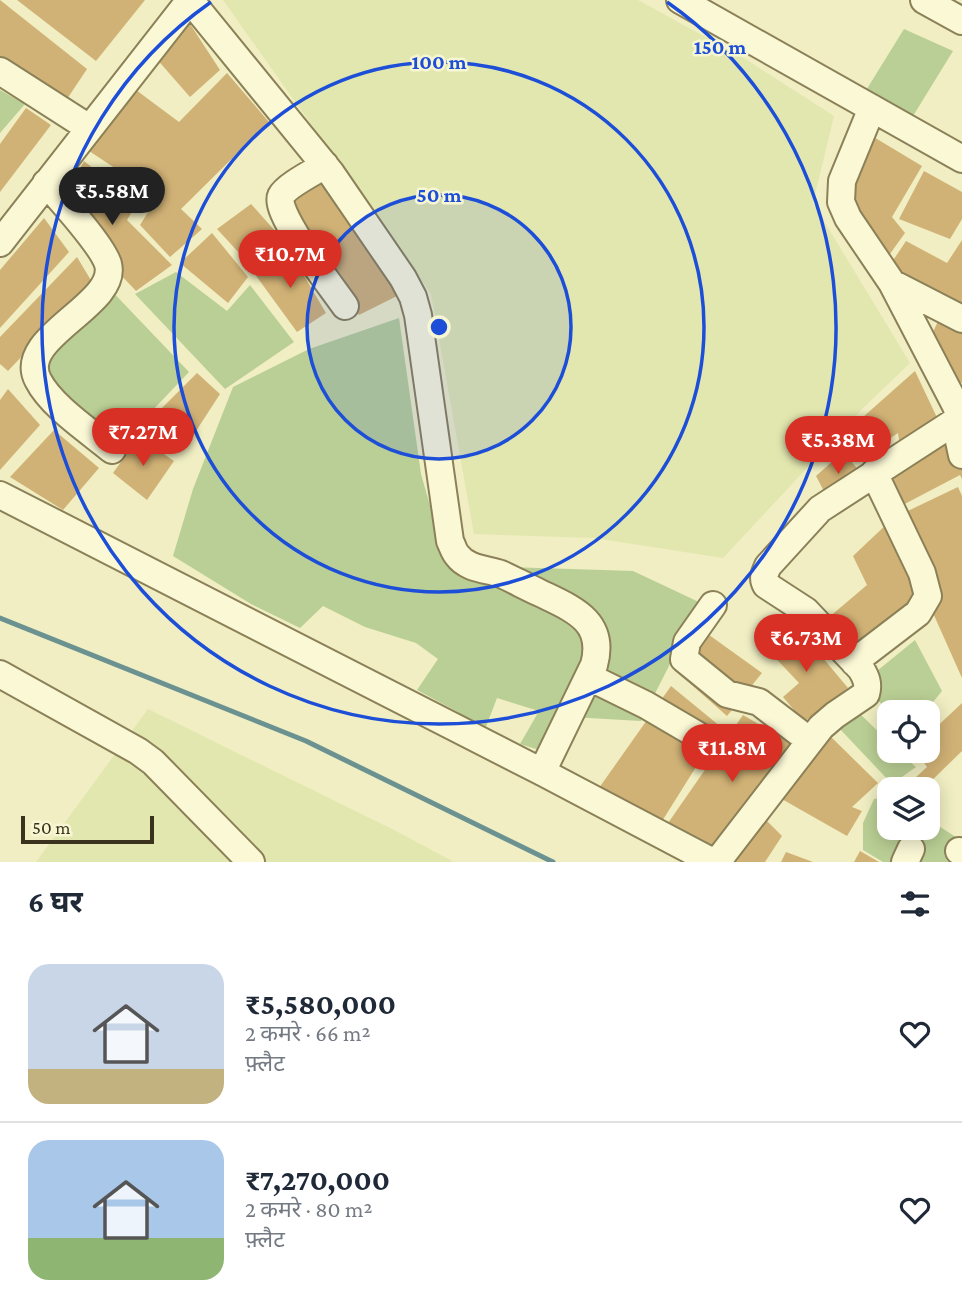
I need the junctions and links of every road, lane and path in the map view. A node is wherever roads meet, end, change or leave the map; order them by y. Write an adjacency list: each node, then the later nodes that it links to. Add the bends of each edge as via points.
1 (169, 0): 8 (street)
2 (190, 0): 8 (street); 10 (street)
3 (680, 0): 7 (street)
4 (924, 0): 5 (street)
5 (962, 21)
6 (0, 71): 8 (street)
7 (872, 108): 9 (street); 14 (street, via 842,181 841,202)
8 (83, 124): 11 (street); 12 (street)
9 (962, 159)
10 (324, 165): 15 (street, via 286,191 279,203 287,223); 25 (street, via 413,297 453,549 473,567 499,574 580,613 589,623 598,650)
11 (46, 183): 13 (street); 18 (street, via 105,258 108,273 95,296 42,347 35,373 48,394)
12 (0, 218)
13 (0, 243)
14 (892, 283): 16 (street); 17 (street)
15 (345, 306)
16 (962, 319)
17 (961, 418): 19 (street); 20 (street)
18 (112, 450)
19 (962, 455)
20 (874, 473): 23 (street, via 922,573 928,596 918,612); 23 (street, via 821,509 764,574 766,585 806,611)
21 (0, 495): 28 (street)
22 (713, 605): 26 (street, via 687,642 684,659 727,694 759,702)
23 (854, 662): 26 (street, via 866,676 866,694 835,715)
24 (0, 674): 29 (street, via 153,762)
25 (589, 677): 27 (street); 28 (street)
26 (810, 741): 30 (street)
27 (720, 749)
28 (542, 772): 30 (street)
29 (251, 862)
30 (715, 862)

